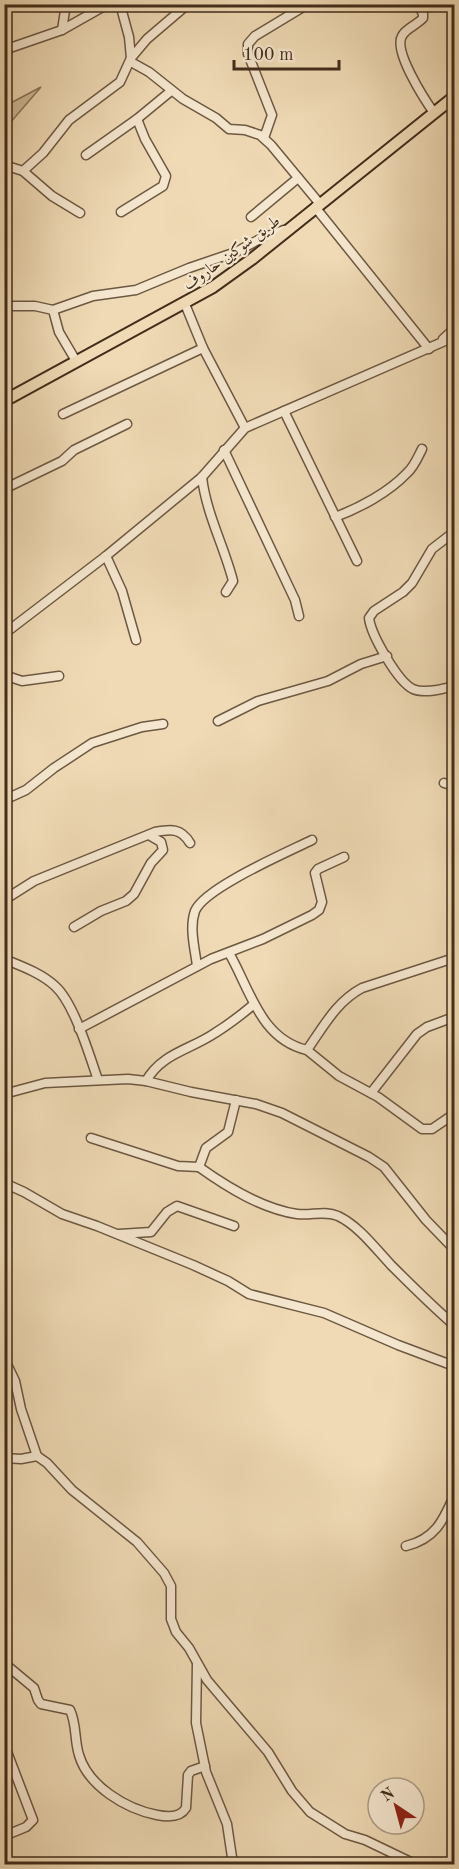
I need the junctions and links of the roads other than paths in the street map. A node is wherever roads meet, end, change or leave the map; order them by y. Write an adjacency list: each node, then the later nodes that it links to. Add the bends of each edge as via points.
1 (66, 4): 7 (street)
2 (108, 4): 7 (street)
3 (120, 4): 9 (street)
4 (188, 4): 9 (street, via 147,39)
5 (308, 4): 14 (street, via 248,44 248,54 272,115)
6 (418, 4): 12 (street, via 423,18 402,35 400,45 414,82)
7 (63, 30): 8 (street)
8 (4, 50)
9 (131, 60): 10 (street); 17 (street, via 120,82 69,120)
10 (171, 91): 13 (street); 14 (street, via 229,129)
11 (454, 97): 12 (main road, طريق شوكين حاروف)
12 (434, 113): 19 (main road, طريق شوكين حاروف)
13 (137, 119): 15 (street); 20 (street, via 166,182)
14 (264, 138): 18 (street)
15 (86, 155)
16 (4, 165): 17 (street)
17 (23, 171): 21 (street)
18 (298, 178): 19 (street); 22 (street)
19 (317, 206): 23 (main road, طريق شوكين حاروف); 29 (street)
20 (121, 212)
21 (80, 213)
22 (250, 217)
23 (289, 229): 24 (main road, طريق شوكين حاروف); 26 (street, via 136,290 93,296)
24 (185, 304): 30 (street); 31 (main road, طريق شوكين حاروف)
25 (4, 306): 26 (street)
26 (53, 310): 31 (street, via 59,332)
27 (454, 329): 29 (street)
28 (454, 337): 29 (street)
29 (433, 347): 33 (street)
30 (203, 348): 34 (street); 36 (street)
31 (76, 361): 32 (main road, طريق شوكين حاروف)
32 (4, 401)
33 (284, 411): 36 (street); 41 (street)
34 (63, 414)
35 (127, 424): 40 (street)
36 (245, 428): 38 (street)
37 (422, 449): 41 (street, via 397,482)
38 (224, 450): 39 (street); 46 (street)
39 (202, 477): 43 (street); 45 (street, via 209,513 233,581)
40 (4, 489)
41 (335, 517): 44 (street)
42 (454, 532): 49 (street, via 432,549 407,588 371,614 370,624)
43 (106, 556): 47 (street); 48 (street, via 122,591)
44 (357, 561)
45 (226, 592)
46 (299, 616)
47 (4, 634)
48 (136, 640)
49 (387, 656): 52 (street, via 397,674 415,690); 53 (street, via 328,681 258,701)
50 (4, 675): 51 (street, via 22,681)
51 (59, 676)
52 (454, 686)
53 (218, 721)
54 (163, 724): 57 (street, via 92,743 26,790)
55 (444, 783): 56 (street)
56 (454, 786)
57 (4, 800)
58 (149, 835): 60 (street, via 175,830 186,835); 62 (street, via 34,881); 63 (street, via 161,842 163,850 146,870 134,894)
59 (312, 840): 67 (street, via 219,888 199,904 192,927)
60 (190, 843)
61 (344, 856): 64 (street, via 315,873 322,902 319,910)
62 (4, 900)
63 (74, 927)
64 (229, 953): 67 (street); 68 (street)
65 (454, 958): 71 (street, via 350,994)
66 (4, 959): 70 (street, via 57,988)
67 (197, 966): 70 (street)
68 (253, 1005): 71 (street, via 277,1035); 73 (street, via 215,1034 167,1058)
69 (454, 1017): 74 (street, via 417,1034)
70 (79, 1029): 72 (street)
71 (307, 1050): 74 (street, via 339,1076)
72 (98, 1080): 73 (street); 75 (street, via 45,1083)
73 (146, 1081): 76 (street)
74 (371, 1093): 77 (street, via 422,1129 432,1129)
75 (4, 1094)
76 (236, 1100): 79 (street, via 228,1132 206,1148); 83 (street, via 282,1113 384,1167)
77 (454, 1114)
78 (91, 1138): 79 (street, via 178,1166)
79 (199, 1167): 84 (street, via 225,1185 282,1211 329,1213 344,1219)
80 (4, 1183): 82 (street, via 62,1214)
81 (234, 1226): 82 (street, via 177,1206 151,1232)
82 (116, 1234): 86 (street, via 202,1269 249,1294 324,1313)
83 (454, 1249)
84 (454, 1325)
85 (4, 1358): 87 (street)
86 (454, 1366)
87 (38, 1456): 88 (street); 92 (street, via 72,1490 137,1542 164,1573 171,1586 171,1619)
88 (4, 1458)
89 (454, 1496): 90 (street, via 438,1528 418,1543)
90 (406, 1546)
91 (4, 1663): 94 (street, via 34,1688 41,1704 70,1710 85,1770 127,1804 164,1816 183,1813 188,1775)
92 (197, 1664): 94 (street, via 196,1724); 97 (street, via 268,1752 310,1812 345,1834)
93 (4, 1744): 95 (street, via 33,1820)
94 (205, 1766): 96 (street, via 227,1824)
95 (4, 1836)
96 (233, 1864)
97 (415, 1864)

